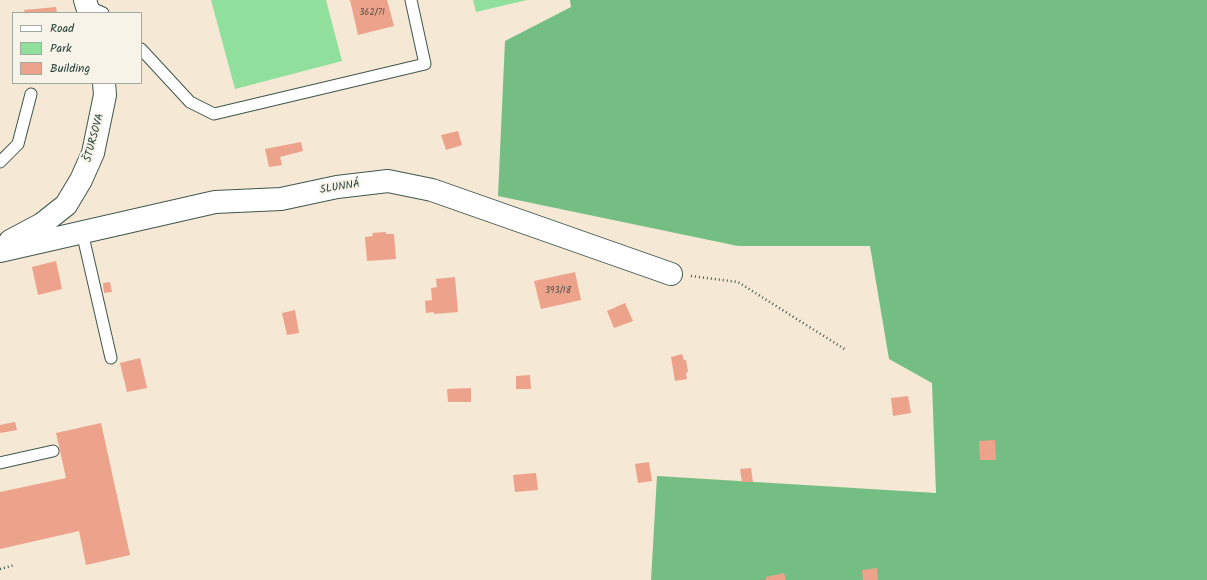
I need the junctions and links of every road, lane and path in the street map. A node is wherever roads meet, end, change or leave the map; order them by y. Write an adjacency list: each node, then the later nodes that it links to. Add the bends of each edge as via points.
1 (411, 0): 2 (lane, via 425,64 214,114 190,102)
2 (142, 50)
3 (104, 84): 7 (street, ŠTURSOVA, via 105,95 93,153 66,205 42,224)
4 (31, 94): 5 (lane, via 18,144)
5 (0, 162)
6 (82, 232): 8 (street, SLUNNÁ); 9 (street, SLUNNÁ, via 215,202 281,199 336,187 388,181 432,190); 11 (lane)
7 (0, 247)
8 (0, 251)
9 (671, 274): 10 (path, via 738,282)
10 (846, 350)
11 (111, 358)
12 (53, 451): 13 (lane)
13 (0, 464)
14 (15, 565): 15 (path)
15 (0, 569)

